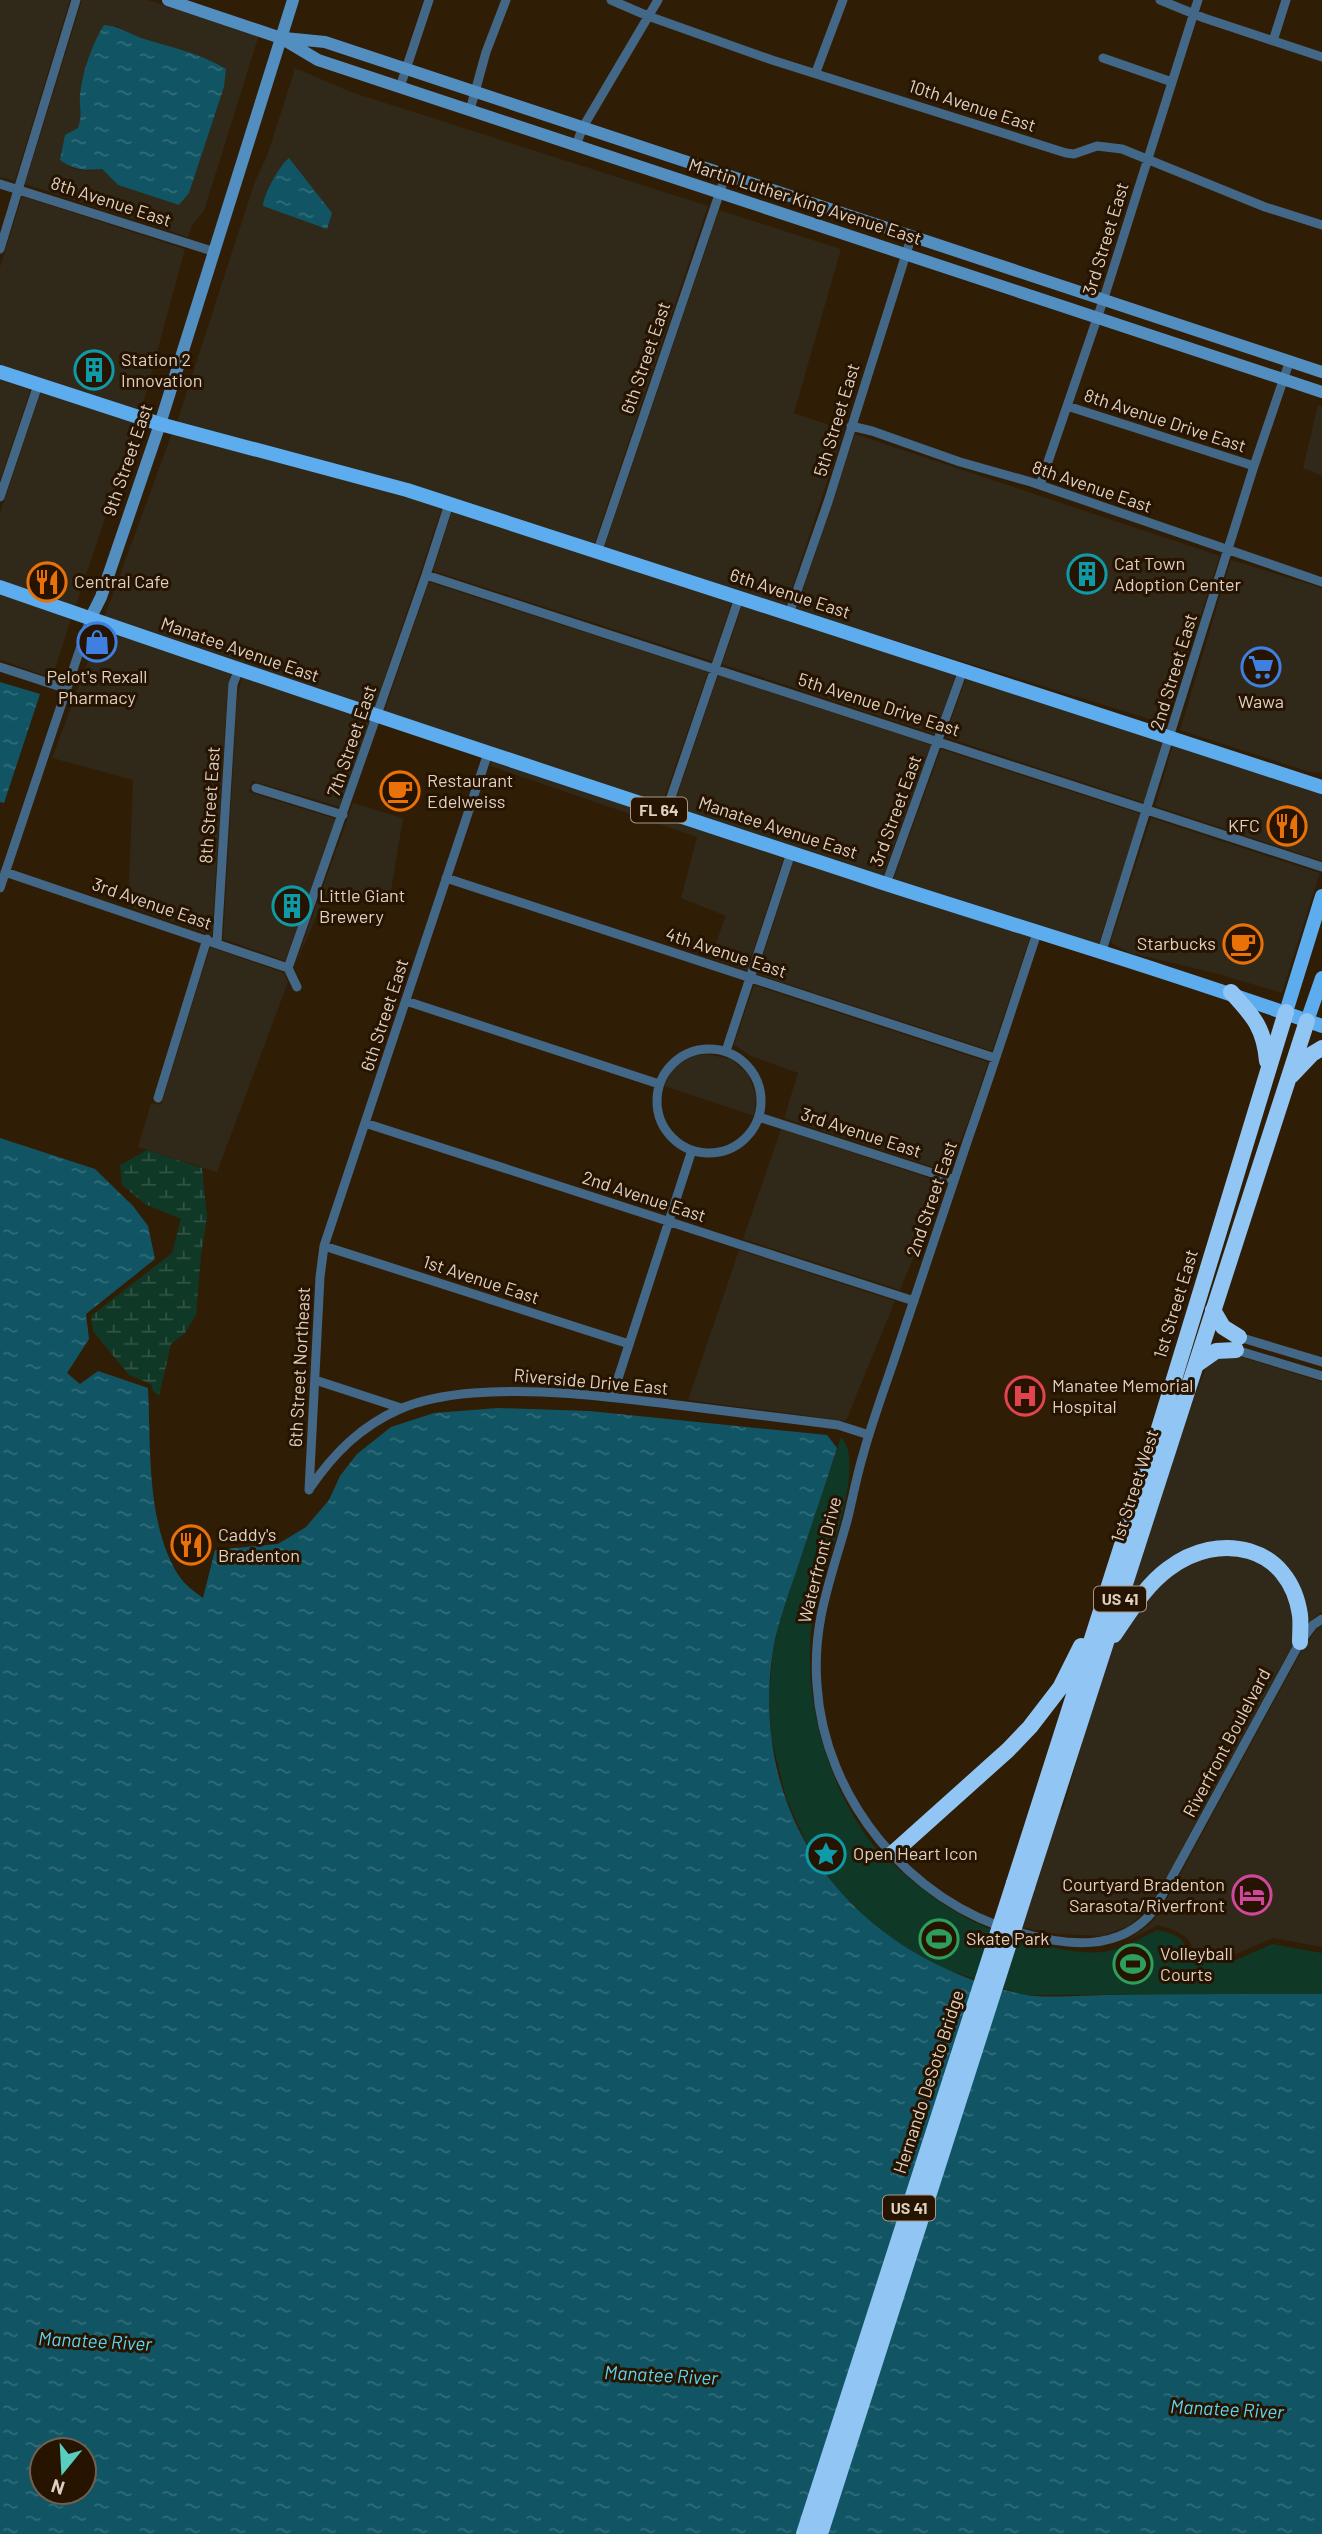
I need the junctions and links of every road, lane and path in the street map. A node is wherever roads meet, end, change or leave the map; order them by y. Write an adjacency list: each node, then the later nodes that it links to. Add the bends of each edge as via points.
1 (76, 0): 29 (street)
2 (168, 0): 14 (street, Martin Luther King Avenue East)
3 (293, 0): 14 (street, 9th Street East)
4 (429, 0): 18 (street)
5 (506, 0): 22 (street, via 485,52)
6 (611, 0): 13 (street, 10th Avenue East)
7 (658, 0): 13 (street)
8 (843, 0): 19 (street)
9 (1160, 0): 12 (street)
10 (1198, 0): 12 (street, 3rd Street East)
11 (1286, 0): 15 (street)
12 (1194, 13): 15 (street); 20 (street, 3rd Street East)
13 (648, 16): 19 (street, 10th Avenue East); 24 (street)
14 (281, 38): 18 (street, Martin Luther King Avenue East, via 325,42); 21 (street, Martin Luther King Avenue East, via 318,60); 34 (street, 9th Street East)
15 (1273, 41): 16 (street)
16 (1322, 57)
17 (1103, 58): 20 (street)
18 (406, 69): 21 (street); 22 (street, Martin Luther King Avenue East)
19 (816, 72): 26 (street, 10th Avenue East, via 1066,153 1104,146)
20 (1172, 82): 26 (street, 3rd Street East)
21 (400, 87): 23 (street, Martin Luther King Avenue East)
22 (476, 91): 23 (street); 24 (street, Martin Luther King Avenue East)
23 (470, 110): 25 (street, Martin Luther King Avenue East)
24 (583, 127): 25 (street); 27 (street, Martin Luther King Avenue East)
25 (576, 145): 30 (street, Martin Luther King Avenue East)
26 (1147, 159): 31 (street, 10th Avenue East); 36 (street, 3rd Street East)
27 (726, 174): 30 (street, 6th Street East); 32 (street, Martin Luther King Avenue East)
28 (0, 184): 29 (street, 8th Avenue East)
29 (19, 188): 33 (street); 34 (street, 8th Avenue East)
30 (720, 192): 35 (street, Martin Luther King Avenue East); 52 (street, 6th Street East)
31 (1322, 225)
32 (912, 235): 35 (street, 5th Street East); 36 (street, Martin Luther King Avenue East)
33 (0, 249)
34 (212, 251): 45 (street, 9th Street East)
35 (906, 254): 37 (street, Martin Luther King Avenue East); 46 (street, 5th Street East)
36 (1104, 298): 37 (street, 3rd Street East); 38 (street, Martin Luther King Avenue East)
37 (1098, 317): 41 (street, Martin Luther King Avenue East); 44 (street, 3rd Street East)
38 (1290, 360): 40 (street, Martin Luther King Avenue East); 41 (street, 2nd Street East)
39 (0, 372): 42 (main road, 6th Avenue East)
40 (1322, 372)
41 (1284, 378): 43 (street, Martin Luther King Avenue East); 47 (street, 2nd Street East)
42 (38, 384): 45 (main road, 6th Avenue East); 49 (street)
43 (1322, 392)
44 (1067, 406): 47 (street, 8th Avenue Drive East); 48 (street, 3rd Street East)
45 (160, 424): 50 (main road, 6th Avenue East); 58 (street, 9th Street East)
46 (851, 426): 48 (street, 8th Avenue East); 57 (street, 5th Street East)
47 (1254, 466): 51 (street, 2nd Street East)
48 (1040, 485): 51 (street, 8th Avenue East)
49 (0, 497)
50 (449, 504): 52 (main road, 6th Avenue East); 53 (street, 7th Street East)
51 (1228, 551): 54 (street, 8th Avenue East); 65 (street, 2nd Street East)
52 (597, 552): 56 (main road, 6th Avenue East)
53 (426, 575): 60 (street, 5th Avenue Drive East); 64 (street, 7th Street East)
54 (1322, 582)
55 (0, 587): 58 (main road, Manatee Avenue East / FL 64)
56 (739, 598): 57 (main road, 6th Avenue East); 60 (street)
57 (789, 614): 62 (main road, 6th Avenue East)
58 (90, 620): 61 (main road, Manatee Avenue East / FL 64); 63 (street, 9th Street East)
59 (0, 667): 63 (street)
60 (715, 668): 66 (street, 5th Avenue Drive East); 71 (street)
61 (239, 669): 64 (main road, Manatee Avenue East / FL 64); 82 (street, 8th Street East, via 233,691)
62 (963, 670): 65 (main road, 6th Avenue East); 66 (street, 3rd Street East)
63 (67, 689): 75 (street, 9th Street East)
64 (377, 716): 67 (main road, Manatee Avenue East / FL 64); 72 (street, 7th Street East)
65 (1170, 737): 69 (main road, 6th Avenue East); 70 (street, 2nd Street East)
66 (938, 741): 70 (street, 5th Avenue Drive East); 77 (street, 3rd Street East)
67 (488, 753): 71 (main road, Manatee Avenue East / FL 64); 76 (street, 6th Street East)
68 (256, 788): 72 (street)
69 (1322, 788)
70 (1148, 810): 74 (street, 5th Avenue Drive East); 83 (street, 2nd Street East)
71 (666, 812): 73 (main road, Manatee Avenue East / FL 64)
72 (343, 814): 84 (street, 7th Street East)
73 (791, 853): 77 (main road, Manatee Avenue East / FL 64); 85 (street)
74 (1322, 867)
75 (5, 872): 78 (street, 9th Street East); 81 (street, 3rd Avenue East)
76 (446, 878): 85 (street, 4th Avenue East); 89 (street, 6th Street East)
77 (886, 884): 80 (main road, Manatee Avenue East / FL 64)
78 (0, 888)
79 (1322, 896): 90 (main road, 1st Street East / US 41)
80 (1037, 933): 83 (main road, Manatee Avenue East / FL 64); 94 (street, 2nd Street East)
81 (207, 939): 82 (street, 3rd Avenue East); 98 (street)
82 (217, 943): 84 (street, 3rd Avenue East)
83 (1101, 954): 88 (main road, Manatee Avenue East / FL 64)
84 (288, 968): 87 (street)
85 (750, 978): 93 (street); 94 (street, 4th Avenue East)
86 (1322, 978): 91 (main road, 1st Street West / US 41)
87 (297, 988)
88 (1231, 992): 90 (main road, Manatee Avenue East / FL 64); 95 (highway, via 1262,1030)
89 (406, 1001): 97 (street); 100 (street, 6th Street East)
90 (1286, 1012): 91 (main road, Manatee Avenue East / FL 64); 95 (highway, 1st Street East / US 41)
91 (1315, 1023): 96 (highway, 1st Street West / US 41)
92 (1322, 1048): 96 (highway)
93 (726, 1051): 97 (street, via 704,1049 686,1054 670,1066); 99 (street, via 745,1063 755,1078 761,1098)
94 (995, 1058): 102 (street, 2nd Street East)
95 (1268, 1067): 117 (highway, 1st Street East / US 41)
96 (1289, 1077): 106 (highway, 1st Street West / US 41)
97 (659, 1084): 101 (street, via 662,1124 671,1137)
98 (158, 1098)
99 (759, 1117): 101 (street, via 733,1147 715,1153); 102 (street, 3rd Avenue East)
100 (365, 1123): 103 (street, 2nd Avenue East); 104 (street, 6th Street East)
101 (692, 1150): 103 (street)
102 (954, 1180): 105 (street, 2nd Street East)
103 (669, 1221): 105 (street, 2nd Avenue East); 108 (street)
104 (324, 1246): 108 (street, 1st Avenue East); 112 (street, 6th Street Northeast)
105 (914, 1301): 115 (street, 2nd Street East)
106 (1213, 1310): 107 (highway); 110 (highway, 1st Street West / US 41)
107 (1238, 1343): 109 (street); 110 (highway, via 1213,1352); 111 (street)
108 (629, 1344): 113 (street)
109 (1322, 1362)
110 (1194, 1367): 120 (highway, 1st Street West / US 41)
111 (1322, 1376)
112 (315, 1380): 114 (street); 116 (street, 6th Street Northeast)
113 (612, 1397): 114 (street, Riverside Drive East, via 506,1391 451,1395); 115 (street, Riverside Drive East, via 838,1425)
114 (401, 1408): 116 (street, Riverside Drive East, via 345,1443)
115 (869, 1435): 121 (street, Waterfront Drive, via 820,1613 817,1684 824,1734 840,1779 866,1824)
116 (309, 1490)
117 (1104, 1600): 121 (highway, via 1060,1688 1041,1714); 122 (highway, 1st Street East / US 41)
118 (1322, 1619): 119 (street, Riverfront Boulelvard)
119 (1300, 1642): 120 (highway, via 1300,1615 1285,1576 1251,1550 1219,1547 1191,1555 1156,1579); 123 (street, Riverfront Boulelvard)
120 (1102, 1652): 122 (highway, 1st Street West / US 41)
121 (892, 1854): 123 (street, Waterfront Drive, via 925,1884 972,1914 1047,1939 1095,1943 1123,1936 1147,1920)
122 (1020, 1885): 124 (highway, Hernando DeSoto Bridge / US 41, bridge); 125 (highway, Hernando DeSoto Bridge / US 41, bridge)
123 (1167, 1888)
124 (804, 2534)
125 (820, 2534)

